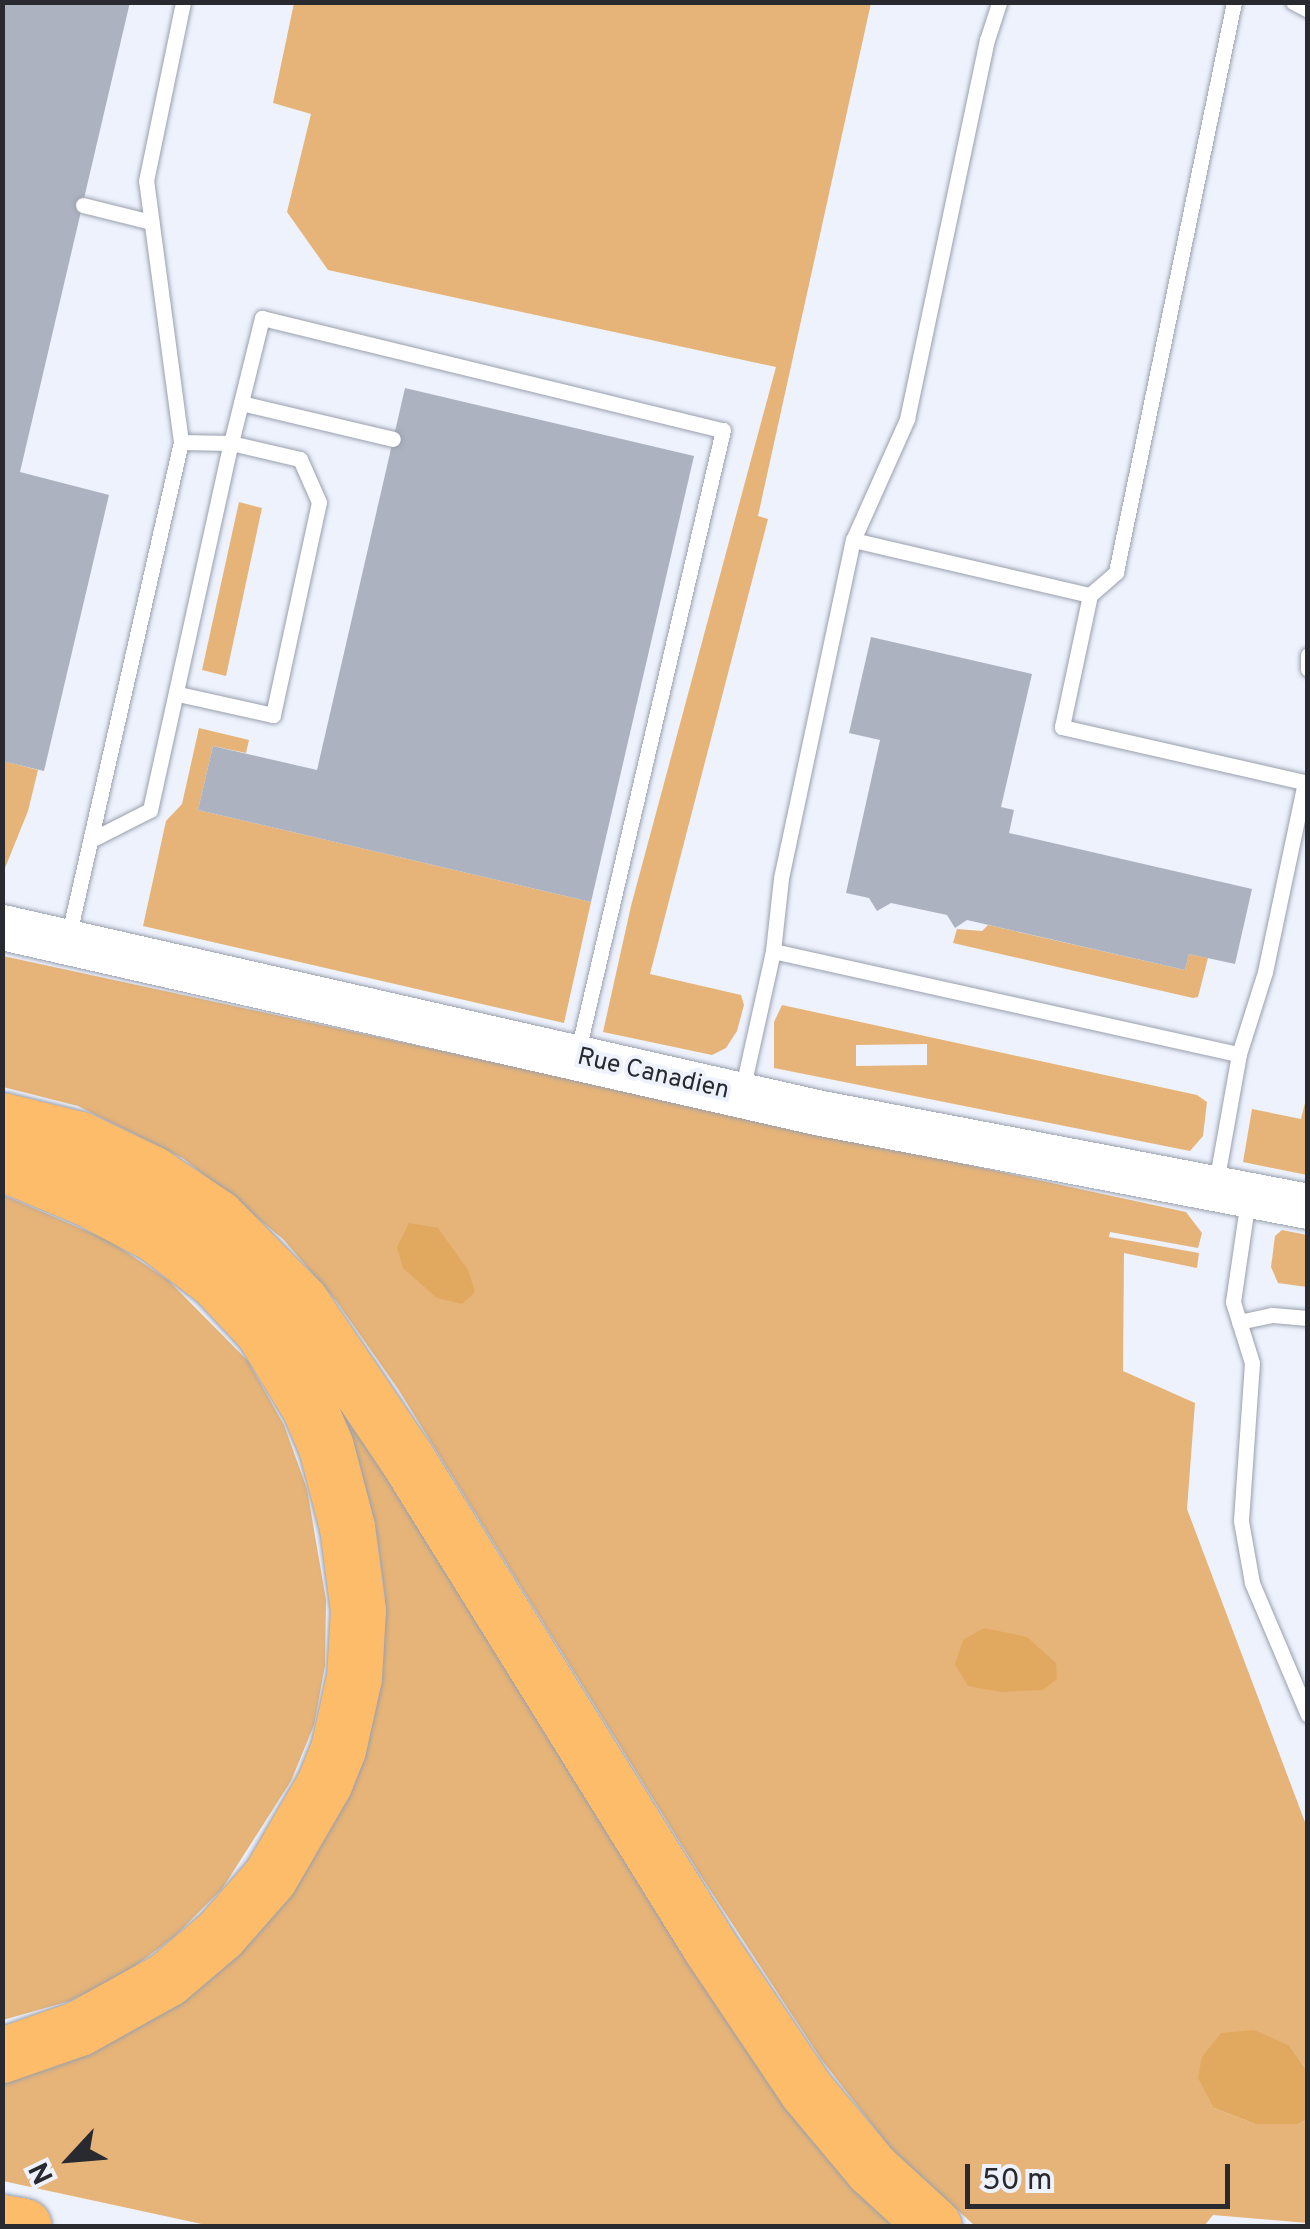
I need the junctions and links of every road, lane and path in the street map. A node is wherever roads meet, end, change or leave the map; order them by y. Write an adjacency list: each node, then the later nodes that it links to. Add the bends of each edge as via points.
1 (182, 2): 7 (lane, via 146,181)
2 (999, 2): 12 (lane, via 907,419)
3 (1234, 2): 13 (lane, via 1116,572)
4 (1292, 2): 5 (lane)
5 (1308, 10)
6 (82, 206): 7 (lane)
7 (151, 222): 10 (lane)
8 (242, 402): 9 (lane); 11 (lane); 23 (lane, via 262,318 723,430)
9 (393, 439)
10 (181, 442): 11 (lane); 18 (lane)
11 (232, 442): 16 (lane); 16 (lane, via 300,459 319,502 274,715)
12 (854, 540): 13 (lane); 21 (lane, via 780,878)
13 (1090, 596): 17 (lane, via 1062,727)
14 (1308, 656): 15 (lane)
15 (1308, 669)
16 (178, 694): 18 (lane, via 150,810)
17 (1306, 778): 22 (lane, via 1265,972)
18 (91, 840): 20 (lane)
19 (2, 928): 20 (street, Rue Canadien)
20 (67, 942): 23 (street, Rue Canadien)
21 (773, 951): 22 (lane); 24 (lane)
22 (1239, 1054): 27 (lane)
23 (576, 1058): 24 (street, Rue Canadien)
24 (741, 1095): 27 (street, Rue Canadien)
25 (2, 1120): 35 (highway, via 80,1139 152,1173 217,1217 302,1302 778,2050 836,2130)
26 (2, 1164): 32 (highway, via 75,1192 156,1235 215,1280 262,1330 326,1447 347,1527 358,1610 354,1678 338,1749 308,1813 246,1906 140,1997)
27 (1232, 1192): 28 (street, Rue Canadien); 30 (lane)
28 (1308, 1206)
29 (1308, 1318): 30 (lane, via 1272,1315)
30 (1239, 1322): 31 (lane, via 1252,1363 1241,1521 1245,1552 1273,1641)
31 (1308, 1715)
32 (2, 2054)
33 (2, 2222): 34 (highway)
34 (24, 2226)
35 (934, 2226)

